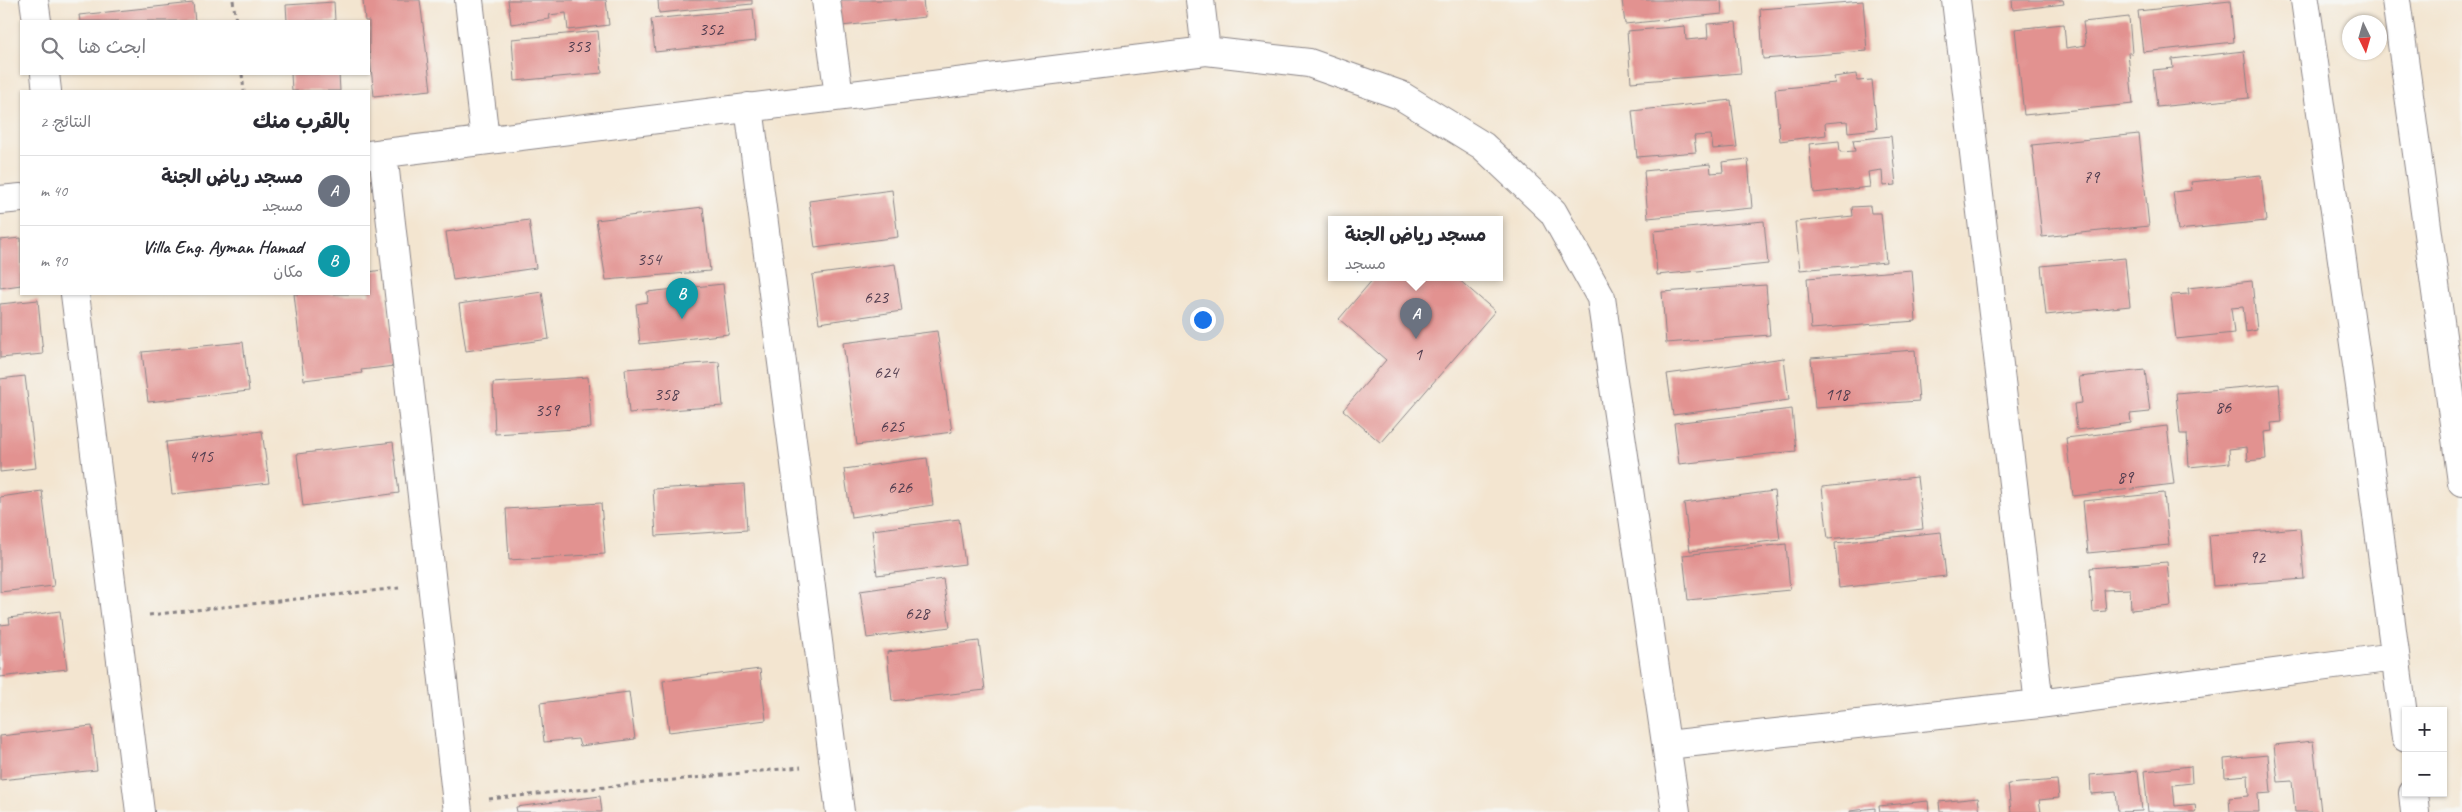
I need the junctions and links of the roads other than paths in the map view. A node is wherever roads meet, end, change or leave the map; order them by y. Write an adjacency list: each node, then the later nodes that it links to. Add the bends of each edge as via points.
1 (34, 0): 8 (street)
2 (469, 0): 14 (street)
3 (826, 0): 12 (street)
4 (1200, 0): 9 (street)
5 (1956, 0): 21 (street)
6 (2305, 0): 20 (street)
7 (2396, 0): 19 (street)
8 (37, 20)
9 (1206, 51): 12 (street); 23 (street, via 1309,63 1400,95 1483,146 1553,212 1601,298)
10 (45, 75): 11 (street)
11 (47, 90)
12 (839, 96): 13 (street)
13 (749, 108): 14 (street); 27 (street)
14 (485, 140): 15 (street)
15 (376, 154): 25 (street)
16 (20, 198): 17 (street)
17 (0, 200)
18 (75, 295): 26 (street)
19 (2462, 482)
20 (2395, 657): 21 (street); 22 (street)
21 (2039, 704): 23 (street)
22 (2402, 709)
23 (1667, 745): 28 (street)
24 (2414, 797): 29 (street)
25 (458, 807)
26 (140, 812)
27 (840, 812)
28 (1676, 812)
29 (2416, 812)

